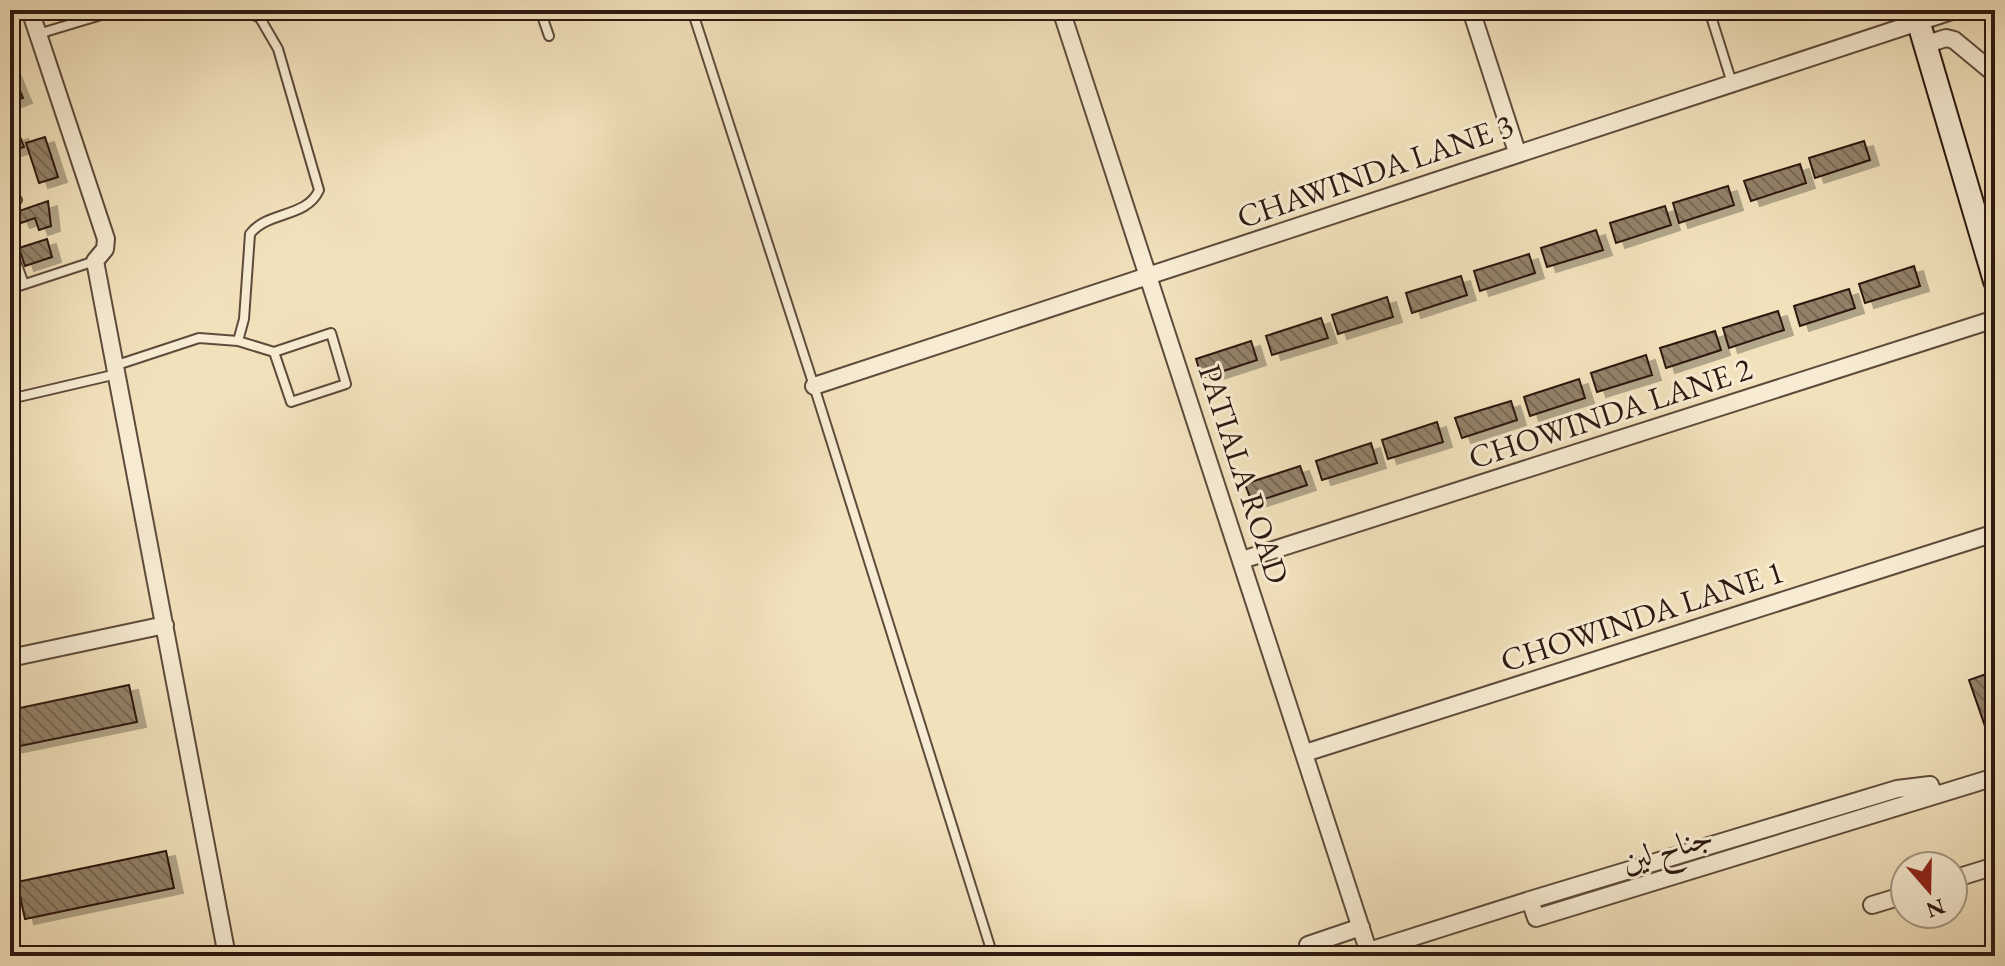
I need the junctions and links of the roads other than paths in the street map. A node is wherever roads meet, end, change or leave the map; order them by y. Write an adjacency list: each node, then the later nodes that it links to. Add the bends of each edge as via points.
1 (30, 10): 11 (street)
2 (118, 10): 11 (lane)
3 (243, 10): 24 (lane, via 260,18 274,39 319,190 306,206 256,226 250,234)
4 (540, 10): 12 (lane)
5 (692, 10): 27 (lane)
6 (1061, 10): 19 (street, PATIALA ROAD)
7 (1471, 10): 16 (street)
8 (1709, 10): 15 (lane)
9 (1955, 10): 10 (street, CHAWINDA LANE 3)
10 (1917, 16): 13 (street); 15 (street, CHAWINDA LANE 3)
11 (38, 34): 18 (street, via 103,230 105,249)
12 (549, 36)
13 (1927, 44): 14 (street, via 1954,40); 20 (street)
14 (1995, 74)
15 (1732, 83): 16 (street, CHAWINDA LANE 3)
16 (1517, 152): 19 (street, CHAWINDA LANE 3)
17 (10, 246): 21 (lane)
18 (95, 261): 21 (lane); 26 (street)
19 (1150, 276): 27 (street, CHAWINDA LANE 3); 30 (street, PATIALA ROAD)
20 (1995, 281)
21 (24, 284): 22 (lane)
22 (10, 289)
23 (1995, 319): 30 (street, CHOWINDA LANE 2)
24 (238, 341): 25 (lane); 26 (lane, via 199,338)
25 (274, 352): 25 (lane, via 291,402 346,384 331,333)
26 (118, 369): 28 (lane); 31 (street)
27 (814, 386): 49 (lane)
28 (10, 399)
29 (1995, 533): 33 (street, CHOWINDA LANE 1)
30 (1242, 560): 33 (street, PATIALA ROAD)
31 (165, 625): 32 (street); 46 (street)
32 (10, 658)
33 (1305, 753): 43 (street, PATIALA ROAD)
34 (1995, 777): 35 (street, جناح لین)
35 (1934, 795): 36 (street, via 1923,783); 37 (street, جناح لین)
36 (1792, 819): 37 (street); 38 (street)
37 (1799, 837): 38 (street, جناح لین)
38 (1683, 863): 45 (street, جناح لین, via 1536,918 1530,900)
39 (1995, 866): 40 (street)
40 (1969, 874)
41 (1889, 900): 42 (street)
42 (1872, 905)
43 (1361, 927): 44 (street); 45 (street, PATIALA ROAD)
44 (1308, 945)
45 (1370, 953)
46 (227, 956)
47 (513, 956): 48 (lane)
48 (525, 956)
49 (993, 956)

